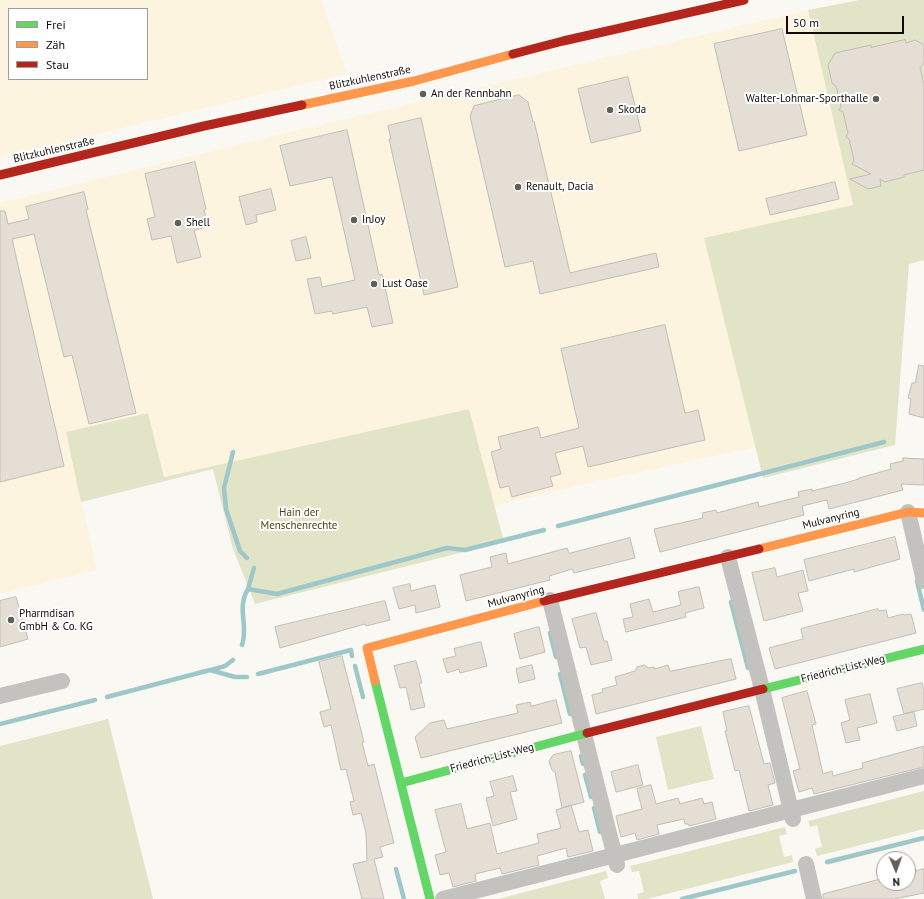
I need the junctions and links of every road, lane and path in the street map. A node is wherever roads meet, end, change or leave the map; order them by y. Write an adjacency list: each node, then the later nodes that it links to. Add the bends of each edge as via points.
1 (744, 0): 2 (street, Blitzkuhlenstraße, via 563,41 414,81 211,125)
2 (0, 175)
3 (908, 512): 4 (street, Mulvanyring); 5 (street, Mulvanyring); 6 (street)
4 (924, 513)
5 (728, 557): 7 (street, Mulvanyring); 10 (street)
6 (924, 581)
7 (550, 600): 12 (street); 14 (street, Mulvanyring, via 367,648)
8 (924, 649): 10 (street, Friedrich-List-Weg)
9 (62, 681): 11 (street)
10 (762, 689): 12 (street, Friedrich-List-Weg); 15 (street)
11 (0, 696)
12 (584, 734): 14 (street, Friedrich-List-Weg); 16 (street)
13 (924, 776): 15 (street)
14 (401, 783): 18 (street, Mulvanyring)
15 (792, 815): 16 (street)
16 (616, 860): 19 (street)
17 (806, 864): 20 (street)
18 (430, 899)
19 (443, 899)
20 (814, 899)

